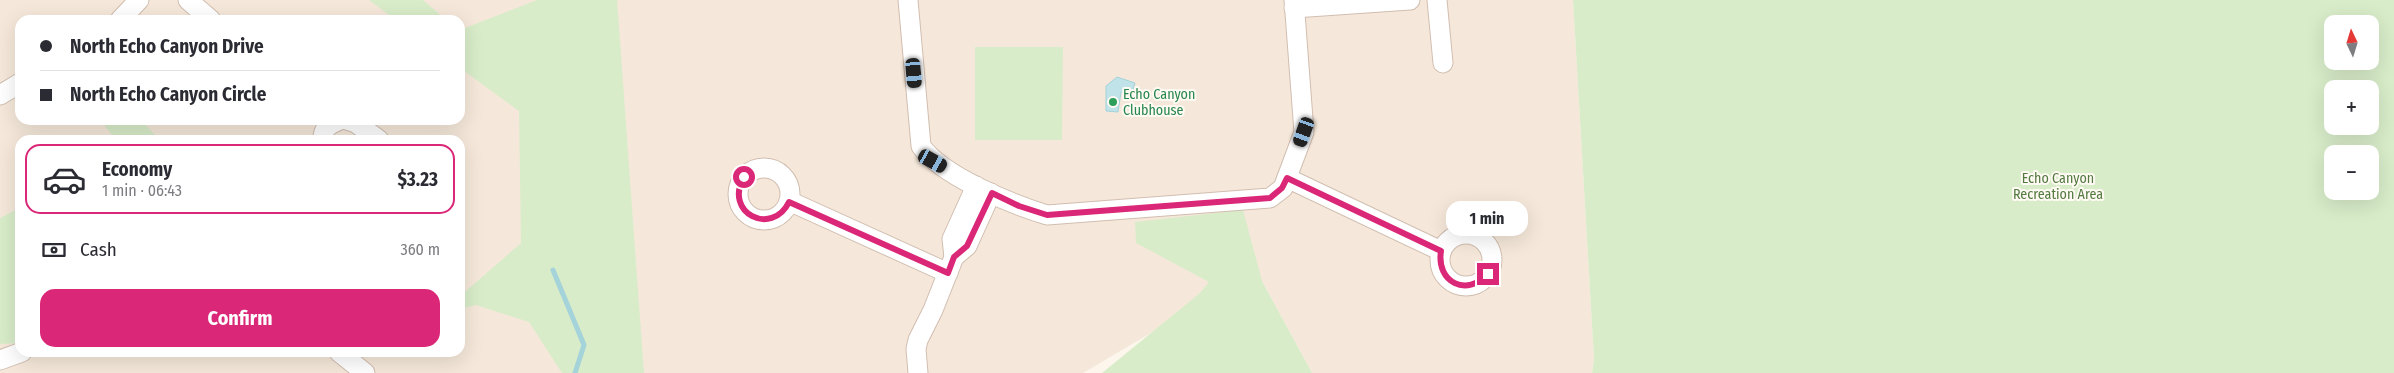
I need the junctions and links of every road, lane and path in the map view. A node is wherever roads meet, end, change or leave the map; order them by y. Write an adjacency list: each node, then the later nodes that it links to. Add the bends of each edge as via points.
1 (139, 0): 7 (street)
2 (188, 0): 8 (street)
3 (908, 0): 15 (street, via 921,146 933,161)
4 (1410, 0): 6 (street)
5 (1438, 0): 9 (street)
6 (1294, 4): 14 (street, via 1304,132)
7 (125, 15)
8 (205, 15)
9 (1443, 63)
10 (15, 86): 11 (street)
11 (0, 95)
12 (360, 125): 13 (street)
13 (373, 135)
14 (1287, 178): 15 (street, via 1282,188 1270,198 1047,215); 17 (street)
15 (984, 189): 18 (street, via 967,246)
16 (789, 202): 18 (street)
17 (1441, 251)
18 (952, 265): 23 (street, via 918,340)
19 (15, 355): 21 (street)
20 (346, 357): 22 (street)
21 (0, 360)
22 (365, 373)
23 (918, 373)

